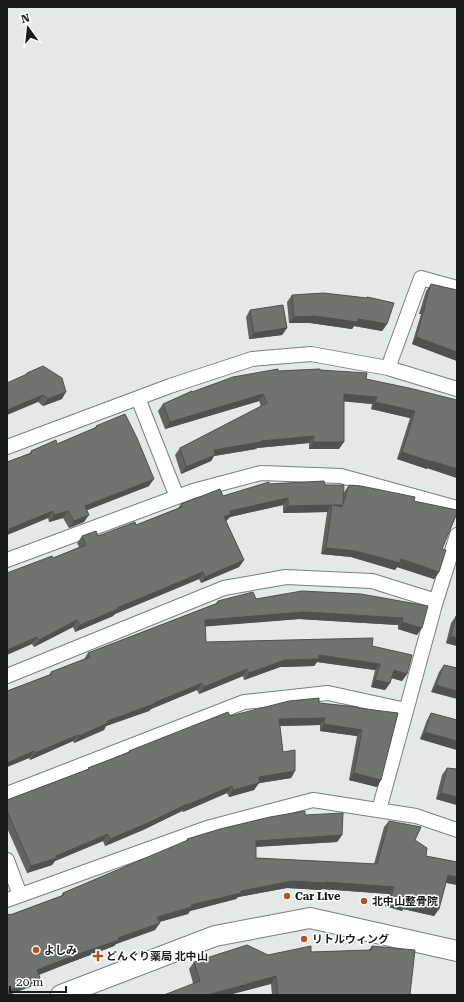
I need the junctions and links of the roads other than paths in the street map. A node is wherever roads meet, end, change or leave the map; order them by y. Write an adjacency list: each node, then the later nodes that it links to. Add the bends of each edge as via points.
1 (457, 288): 2 (street, via 421,278)
2 (388, 368): 3 (street); 4 (street, via 311,354 252,359)
3 (457, 389)
4 (138, 398): 5 (street); 6 (street)
5 (7, 447)
6 (177, 497): 7 (street, via 261,473 341,476); 9 (street)
7 (457, 508)
8 (457, 535): 10 (street)
9 (7, 560)
10 (436, 601): 11 (street, via 372,581 286,577 224,588); 12 (street)
11 (7, 676)
12 (406, 710): 13 (street, via 328,693 244,702); 14 (street)
13 (7, 794)
14 (378, 810): 15 (street, via 416,816); 17 (street, via 314,800 207,828)
15 (457, 830)
16 (7, 860): 17 (street)
17 (20, 895): 18 (street)
18 (7, 900)
19 (457, 951): 20 (street, via 310,918 215,936)
20 (61, 995)

